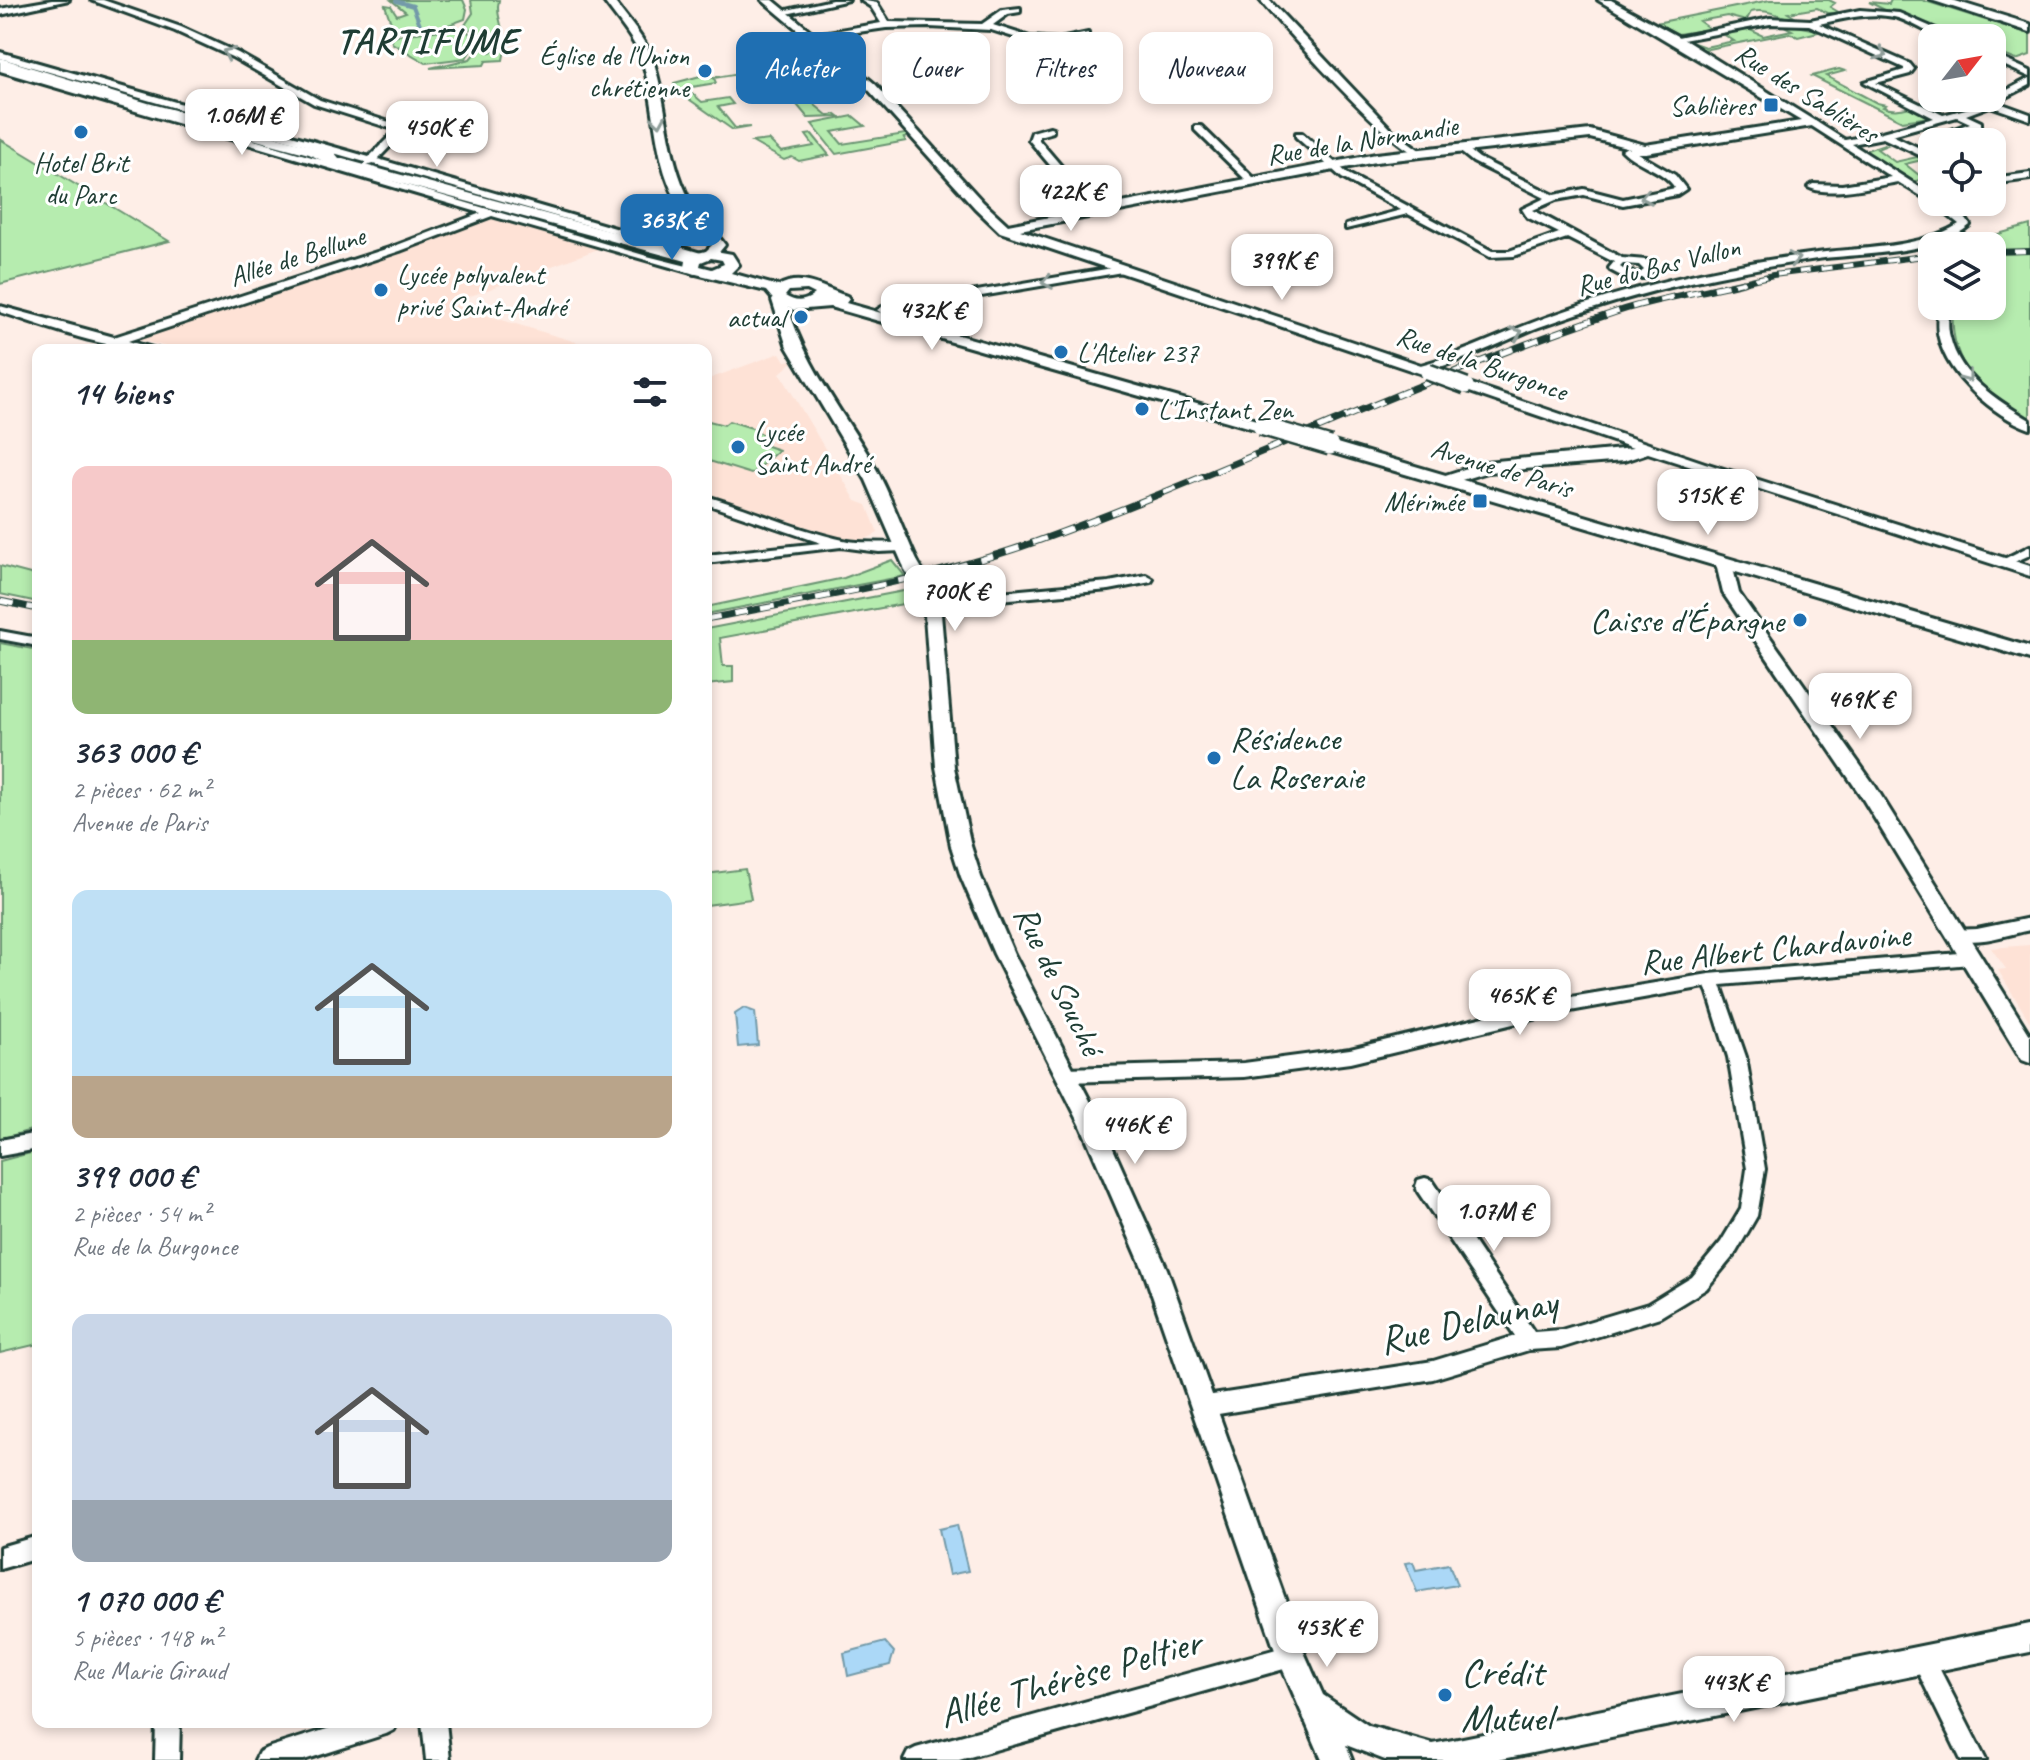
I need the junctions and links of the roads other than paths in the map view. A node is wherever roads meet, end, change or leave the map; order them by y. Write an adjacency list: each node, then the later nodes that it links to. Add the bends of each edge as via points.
1 (65, 0): 12 (street)
2 (95, 0): 51 (street, one-way to 2, via 402,129 317,102 235,55)
3 (608, 0): 71 (street, one-way to 71, via 648,62 666,155 687,207 719,245)
4 (767, 0): 13 (street, Rue de la Burgonce)
5 (845, 0): 13 (street)
6 (864, 0): 15 (street, via 874,5)
7 (1264, 0): 50 (street, via 1389,132)
8 (1938, 0): 17 (highway)
9 (1956, 0): 17 (highway)
10 (1609, 2): 22 (street, Rue des Sablières)
11 (1017, 10): 18 (street)
12 (0, 12)
13 (782, 12): 19 (street, Rue de la Burgonce)
14 (1810, 23): 16 (street, via 1850,13 1882,13); 22 (street, via 1770,21); 37 (street, one-way to 37, via 1907,66 1907,72 1868,82)
15 (886, 25): 18 (street); 20 (street)
16 (1918, 25)
17 (2030, 25)
18 (985, 26): 21 (street)
19 (804, 32)
20 (837, 32)
21 (1006, 32)
22 (1672, 40): 38 (street, Rue des Sablières)
23 (0, 55): 51 (street)
24 (0, 62): 27 (main road)
25 (2006, 63): 28 (street)
26 (0, 68): 27 (street)
27 (31, 74): 34 (street); 34 (main road)
28 (2030, 74)
29 (2030, 81): 31 (street)
30 (866, 83): 66 (street, Rue de la Burgonce)
31 (2006, 94)
32 (2006, 109): 36 (street)
33 (1964, 112): 35 (street)
34 (169, 113): 51 (main road, via 334,161); 60 (street)
35 (1958, 114): 37 (street); 40 (street, via 1978,124)
36 (2030, 117)
37 (1943, 119): 43 (street)
38 (1812, 123): 45 (street, Rue des Sablières); 47 (street, Rue de la Normandie)
39 (1198, 128): 56 (street, Rue de la Normandie)
40 (1964, 128)
41 (1050, 130): 61 (street, via 1035,134 1034,140)
42 (1299, 135): 52 (street)
43 (1884, 135): 45 (street); 49 (street)
44 (1575, 136): 46 (street, Rue de la Normandie); 47 (street, Rue de la Normandie, via 1604,136); 48 (street, Rue de la Normandie)
45 (1841, 143): 54 (street, Rue des Sablières)
46 (1461, 148): 50 (street, Rue de la Normandie); 59 (street)
47 (1646, 149): 48 (street, Rue de la Normandie)
48 (1627, 150): 59 (street, one-way to 59, via 1673,178 1681,189 1623,202 1589,191)
49 (1918, 151)
50 (1418, 153): 52 (street, Rue de la Normandie)
51 (365, 164): 60 (main road); 67 (street)
52 (1332, 166): 56 (street, Rue de la Normandie); 62 (street)
53 (2030, 176): 55 (street)
54 (1899, 179): 57 (street); 58 (street, Rue des Sablières)
55 (2006, 179)
56 (1252, 181): 61 (street, Rue de la Normandie)
57 (1813, 187)
58 (1918, 191)
59 (1553, 198): 69 (street, via 1527,209)
60 (474, 203): 63 (street); 67 (main road)
61 (1093, 210): 66 (street, Rue de la Normandie)
62 (1408, 211): 65 (street); 69 (street, via 1498,256)
63 (494, 212): 67 (street); 84 (street, Allée de Bellune)
64 (1958, 216): 68 (street, Rue des Sablières, via 1965,225)
65 (1350, 227)
66 (1005, 229): 74 (street, Rue de la Burgonce)
67 (585, 231): 71 (main road)
68 (1951, 232)
69 (1567, 234): 72 (street)
70 (1918, 242): 86 (street, Rue du Bas Vallon, one-way to 70, via 1570,313 1666,284)
71 (699, 261): 73 (main road, via 727,257); 75 (main road)
72 (1620, 261)
73 (732, 265): 75 (main road); 76 (main road)
74 (1124, 269): 80 (street, one-way to 80); 86 (street, Rue de la Burgonce)
75 (716, 273): 77 (main road, via 771,288)
76 (794, 284): 77 (main road); 78 (main road, via 810,285)
77 (778, 297): 78 (main road); 81 (street, Rue de Souché)
78 (810, 300): 80 (main road, Avenue de Paris); 81 (street); 83 (main road, Avenue de Paris)
79 (0, 309): 84 (street)
80 (882, 310): 83 (main road, Avenue de Paris)
81 (784, 318): 92 (street, Rue de Souché, via 824,399 874,480)
82 (1944, 320): 87 (street, one-way to 87, via 1945,343 1970,384)
83 (957, 337): 89 (main road, Avenue de Paris, bridge)
84 (115, 341): 85 (street)
85 (128, 344)
86 (1423, 370): 88 (street, Rue de la Burgonce, bridge)
87 (2030, 425)
88 (1649, 448): 89 (street, via 1624,456 1486,467); 95 (street, Rue de la Burgonce)
89 (1445, 480): 96 (main road, Avenue de Paris)
90 (712, 502): 91 (street)
91 (842, 544): 92 (street); 94 (street)
92 (902, 547): 99 (street, Rue de Souché, bridge)
93 (2030, 550): 95 (street)
94 (712, 558)
95 (2005, 562): 97 (street, Rue de la Burgonce)
96 (1724, 564): 102 (main road, Avenue de Paris); 104 (street, via 1731,593 1868,791)
97 (2030, 571)
98 (1146, 579): 99 (street, via 1109,586)
99 (929, 596): 108 (street, Rue de Souché, via 945,767 961,846 1004,954)
100 (0, 635): 101 (street)
101 (32, 641)
102 (2030, 653)
103 (2030, 924): 104 (street)
104 (1958, 934): 105 (street)
105 (1971, 958): 106 (street, Rue Albert Chardavoine); 107 (street)
106 (1709, 980): 108 (street, Rue Albert Chardavoine, via 1559,1006 1350,1056 1244,1070); 112 (street, Rue Delaunay, via 1737,1057 1751,1132 1756,1169 1750,1210 1699,1283 1653,1311 1561,1339)
107 (2030, 1054)
108 (1065, 1075): 113 (street, Rue de Souché, via 1155,1269)
109 (32, 1142): 110 (street)
110 (0, 1148)
111 (1425, 1186): 112 (street)
112 (1529, 1341): 113 (street, Rue Delaunay, via 1433,1370)
113 (1206, 1406): 117 (street, Rue de Souché)
114 (32, 1549): 115 (street)
115 (0, 1558)
116 (2030, 1638): 118 (street)
117 (1291, 1656): 119 (street, Rue de Souché); 127 (street, Allée Thérèse Peltier)
118 (1923, 1660): 123 (street); 129 (street)
119 (1314, 1705): 123 (street, via 1362,1739); 128 (street, Rue de Souché)
120 (168, 1728): 124 (street)
121 (367, 1728): 125 (street)
122 (435, 1728): 126 (street)
123 (1427, 1759)
124 (167, 1760)
125 (267, 1760)
126 (438, 1760)
127 (916, 1760)
128 (1337, 1760)
129 (1974, 1760)

